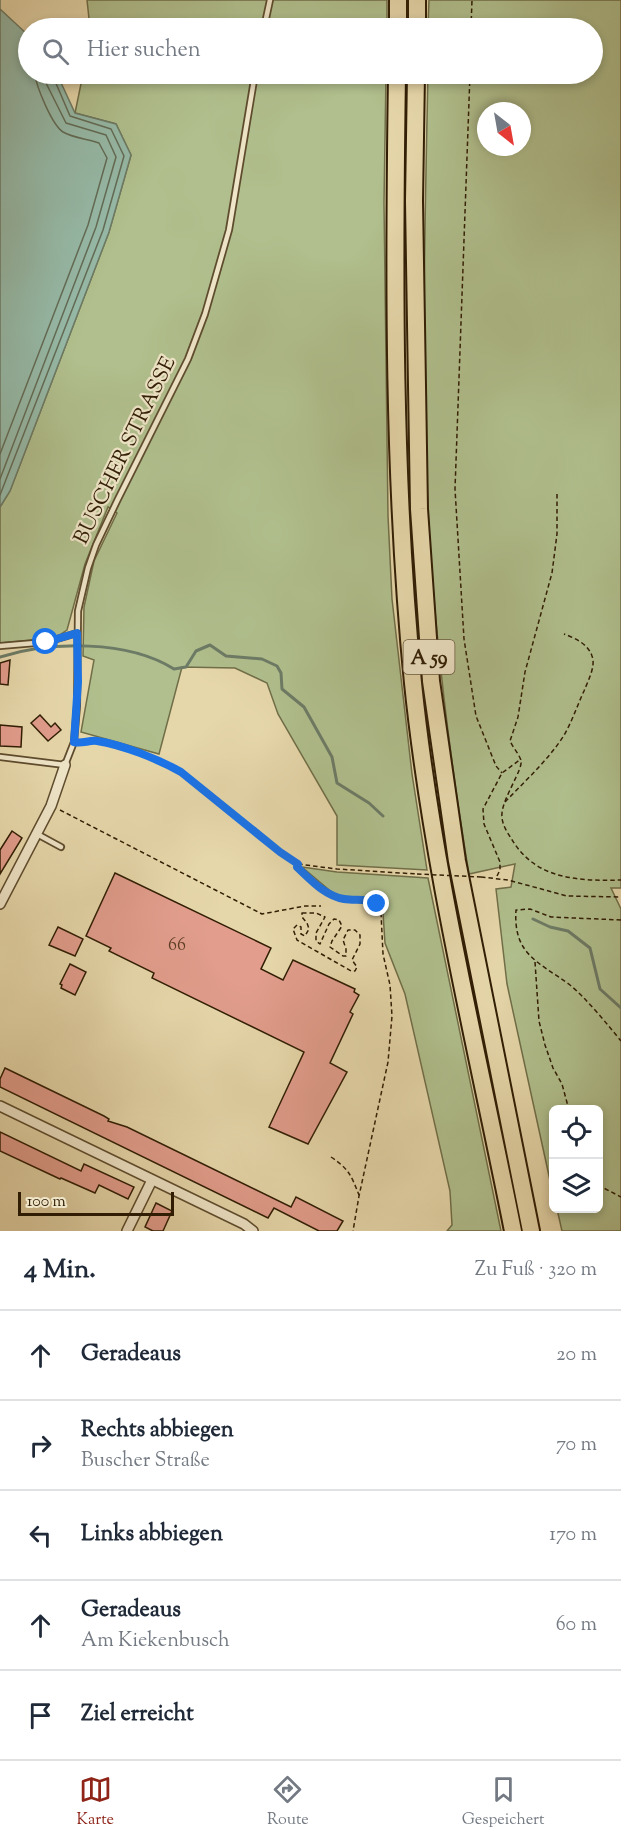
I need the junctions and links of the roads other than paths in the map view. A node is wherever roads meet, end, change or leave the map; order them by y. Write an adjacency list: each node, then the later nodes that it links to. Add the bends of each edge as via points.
1 (270, 0): 4 (lane)
2 (398, 0): 5 (highway)
3 (417, 0): 6 (highway)
4 (266, 18)
5 (398, 18)
6 (417, 18)
7 (253, 84): 10 (lane, BUSCHER STRASSE, via 231,220 211,294 188,359 96,545 78,611)
8 (397, 84): 21 (highway, A 59, via 401,512 413,685 440,867)
9 (416, 84): 22 (highway, A 59, via 419,509 431,681 457,861)
10 (77, 633): 11 (lane, via 46,642); 13 (lane, BUSCHER STRASSE, via 74,742)
11 (0, 646)
12 (0, 758): 13 (lane)
13 (65, 765): 14 (street, BUSCHER STRASSE)
14 (37, 834): 15 (lane); 16 (street, BUSCHER STRASSE)
15 (61, 847)
16 (0, 904)
17 (0, 1106): 18 (street)
18 (152, 1180): 19 (street); 20 (street)
19 (127, 1231)
20 (253, 1231)
21 (513, 1231)
22 (531, 1231)

